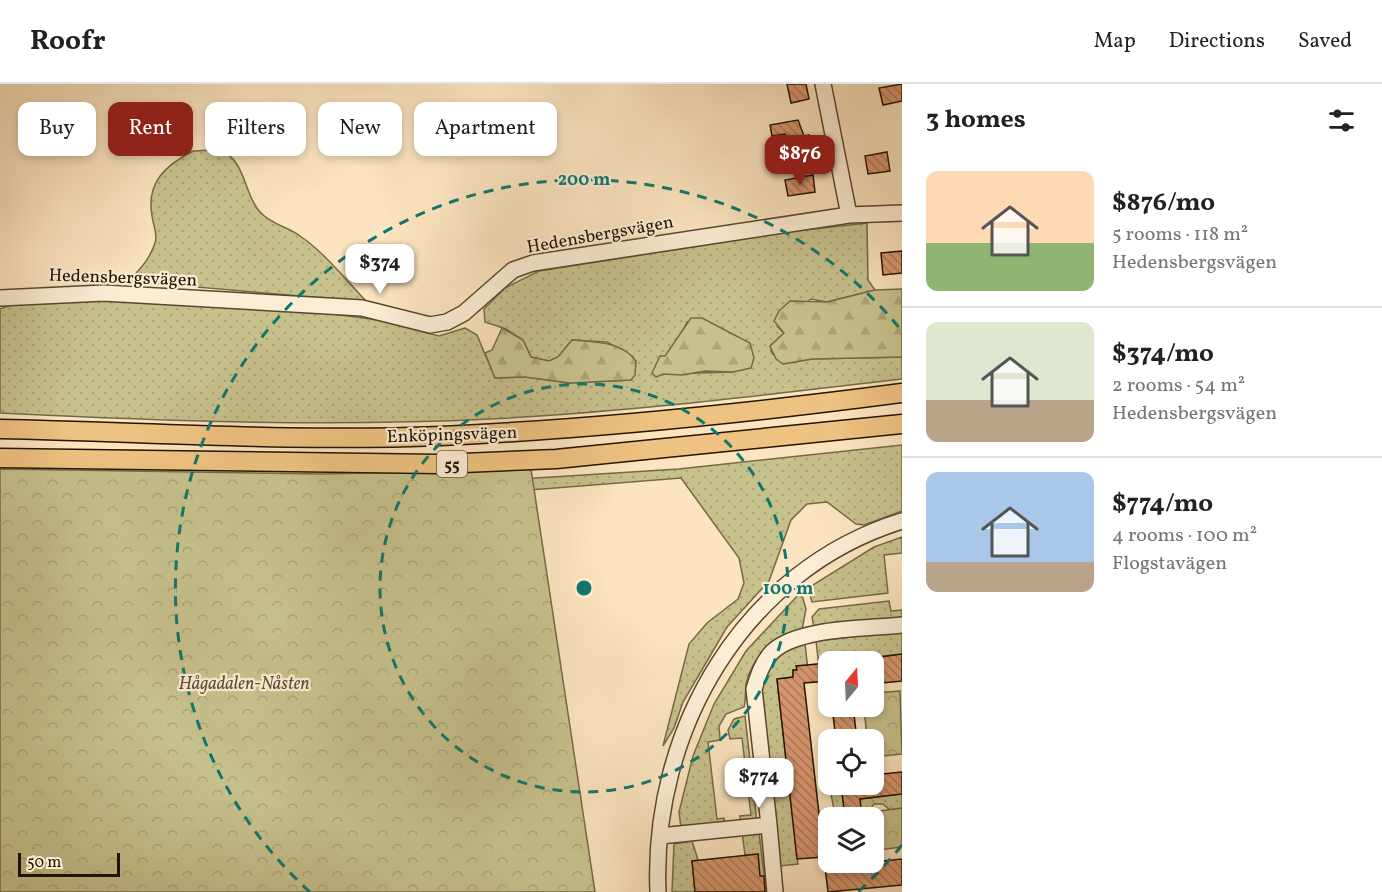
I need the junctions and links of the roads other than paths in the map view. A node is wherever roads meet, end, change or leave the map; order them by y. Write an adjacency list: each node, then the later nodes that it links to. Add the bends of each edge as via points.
1 (824, 84): 3 (street)
2 (902, 213): 3 (street, Hedensbergsvägen)
3 (849, 215): 4 (street, Hedensbergsvägen, via 533,263 513,270 464,313 430,325 362,308 104,293)
4 (0, 298)
5 (902, 393): 9 (main road, Enköpingsvägen / 55, via 575,428 439,436 300,437)
6 (0, 422): 9 (main road)
7 (902, 424): 10 (main road, Enköpingsvägen / 55, via 556,459 439,465)
8 (0, 429): 9 (main road, Enköpingsvägen / 55)
9 (22, 429)
10 (0, 458)
11 (902, 521): 14 (street, via 823,556 773,596 739,633 699,694 687,723 670,772)
12 (902, 625): 13 (street, via 810,635 787,642 772,653 760,670 754,689)
13 (769, 825): 14 (street); 16 (street)
14 (660, 836): 15 (street)
15 (658, 892)
16 (775, 892)

